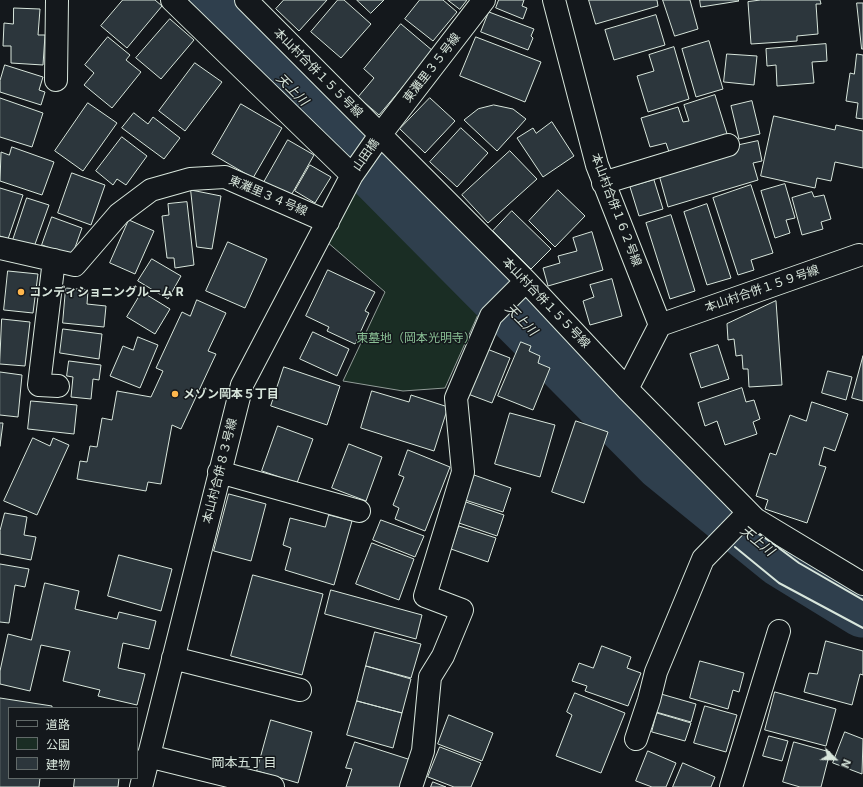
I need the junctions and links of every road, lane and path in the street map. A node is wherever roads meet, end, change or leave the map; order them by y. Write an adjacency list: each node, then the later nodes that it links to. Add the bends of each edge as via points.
1 (57, 0): 6 (street)
2 (172, 0): 9 (street)
3 (246, 0): 7 (street, 本山村合併１５５号線)
4 (484, 0): 7 (street, 東灘里３５号線)
5 (554, 0): 10 (street, 本山村合併１６２号線)
6 (56, 80)
7 (380, 135): 9 (street, 山田橋); 15 (street, 本山村合併１５５号線)
8 (728, 145): 10 (street)
9 (347, 170): 11 (street, 本山村合併８３号線)
10 (603, 183): 16 (street, 本山村合併１６２号線)
11 (328, 222): 14 (street, 東灘里３４号線, via 225,177 190,179 151,190 118,214 75,265); 19 (street, 本山村合併８３号線, via 242,385)
12 (0, 248): 14 (street, 東灘里３４号線)
13 (862, 253): 16 (street, 本山村合併１５９号線)
14 (54, 260): 17 (street, via 38,385)
15 (526, 281): 18 (street, 本山村合併１５５号線); 30 (street, via 491,316 456,398 463,472 425,596 462,610 443,656 430,677 423,751)
16 (660, 325): 18 (street)
17 (58, 386)
18 (627, 389): 21 (street, 本山村合併１５５号線)
19 (219, 472): 20 (street); 24 (street, 本山村合併８３号線)
20 (359, 510)
21 (745, 515): 22 (street, 本山村合併１５５号線); 26 (street, via 703,559 656,672)
22 (863, 584)
23 (779, 631): 31 (street)
24 (173, 658): 25 (street); 27 (street, 本山村合併８３号線)
25 (300, 690)
26 (636, 739)
27 (148, 756): 28 (street, 本山村合併８３号線); 29 (street)
28 (140, 787)
29 (273, 787)
30 (411, 787)
31 (731, 787)

